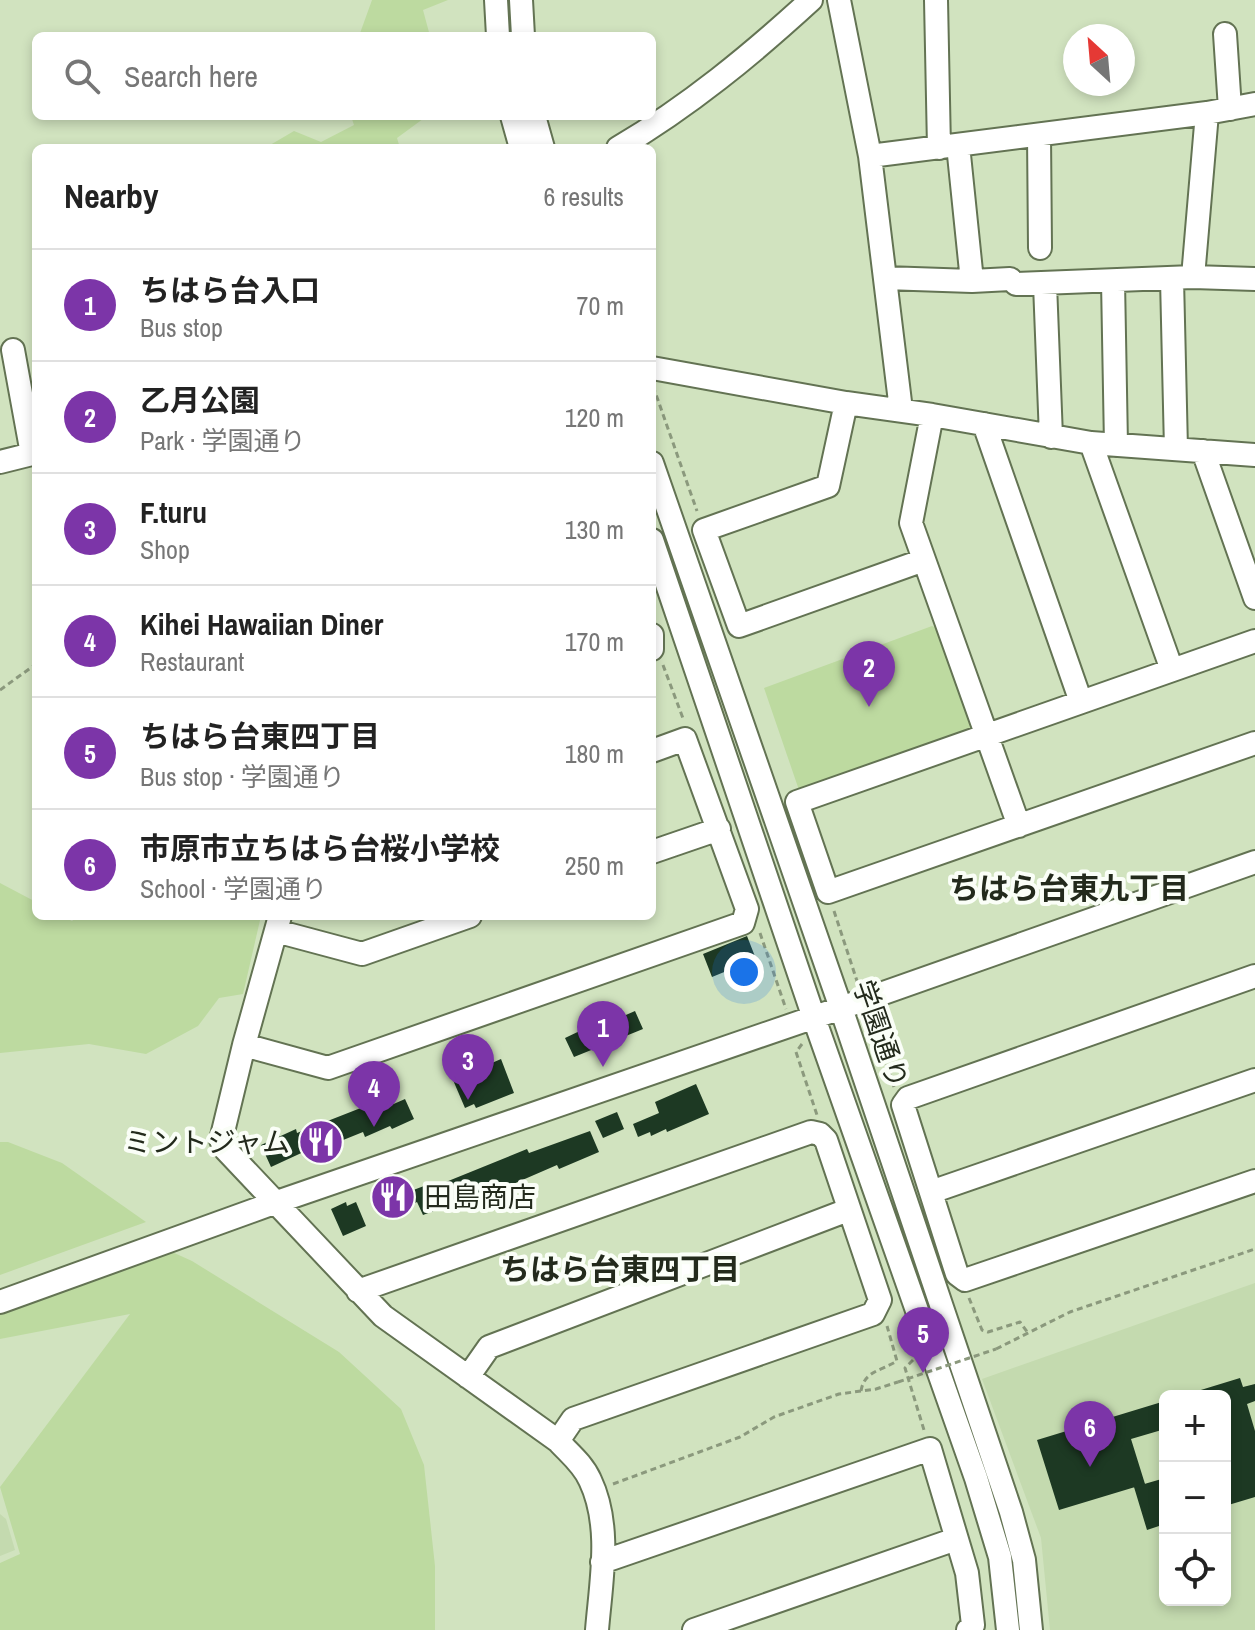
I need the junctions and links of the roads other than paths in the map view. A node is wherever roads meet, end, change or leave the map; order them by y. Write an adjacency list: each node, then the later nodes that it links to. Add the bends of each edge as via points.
1 (496, 0): 6 (street)
2 (521, 0): 7 (street)
3 (811, 0): 17 (street, via 750,55)
4 (839, 0): 19 (street)
5 (936, 0): 18 (street)
6 (498, 32)
7 (523, 32)
8 (1225, 34): 10 (street)
9 (1255, 104): 10 (street)
10 (1230, 109): 11 (street)
11 (1207, 113): 14 (street); 22 (street)
12 (513, 120): 15 (street)
13 (535, 120): 16 (street)
14 (1039, 135): 18 (street); 20 (street)
15 (520, 144)
16 (542, 144)
17 (625, 144)
18 (948, 147): 19 (street); 24 (street)
19 (870, 156): 21 (street)
20 (1040, 248)
21 (885, 278): 24 (street); 30 (street)
22 (1182, 278): 23 (street); 25 (street); 37 (street)
23 (1255, 279)
24 (972, 281): 26 (street)
25 (1113, 281): 26 (street); 36 (street)
26 (1045, 284): 33 (street)
27 (13, 350): 34 (street)
28 (656, 369): 29 (street)
29 (846, 403): 30 (street); 44 (street, via 828,486 704,530 739,626)
30 (901, 410): 31 (street)
31 (932, 415): 32 (street); 44 (street, via 911,523)
32 (984, 424): 33 (street); 48 (street)
33 (1051, 437): 35 (street)
34 (32, 443)
35 (1091, 443): 36 (street); 47 (street)
36 (1116, 445): 37 (street)
37 (1176, 449): 38 (street)
38 (1203, 451): 40 (street); 45 (street)
39 (32, 454): 41 (street)
40 (1255, 455)
41 (0, 462)
42 (656, 475): 59 (street, 学園通り)
43 (656, 552): 60 (street, 学園通り)
44 (924, 560): 49 (street)
45 (1255, 598)
46 (1255, 641): 47 (street)
47 (1172, 670): 48 (street)
48 (1081, 702): 49 (street)
49 (986, 735): 52 (street); 52 (street, via 797,802 828,892)
50 (1255, 743): 52 (street)
51 (656, 750): 53 (street, via 685,739)
52 (1019, 826)
53 (719, 829): 54 (street); 61 (street, via 747,909 743,923 328,1068)
54 (656, 851)
55 (1255, 862): 59 (street)
56 (459, 920): 57 (street, via 362,954)
57 (278, 924): 61 (street)
58 (1255, 976): 64 (street, via 906,1101)
59 (841, 1008): 60 (street); 77 (street, 学園通り, via 1011,1512 1024,1560)
60 (814, 1018): 65 (street, via 798,1033); 76 (street, 学園通り, via 976,1478 1000,1557)
61 (244, 1045): 65 (street, via 221,1140)
62 (1255, 1080): 64 (street)
63 (1255, 1181): 64 (street, via 965,1280 957,1274)
64 (931, 1192)
65 (274, 1203): 67 (street); 68 (street)
66 (848, 1210): 67 (street, via 826,1140 811,1132); 69 (street, via 489,1347); 70 (street, via 880,1300 873,1314 573,1419)
67 (358, 1291): 69 (street, via 383,1316)
68 (0, 1302)
69 (468, 1377): 70 (street)
70 (558, 1441): 72 (street, via 579,1463 594,1491 603,1526)
71 (956, 1539): 72 (street, via 930,1449); 74 (street); 75 (street, via 973,1616)
72 (602, 1562): 73 (street)
73 (597, 1630)
74 (694, 1630)
75 (968, 1630)
76 (1008, 1630)
77 (1031, 1630)

